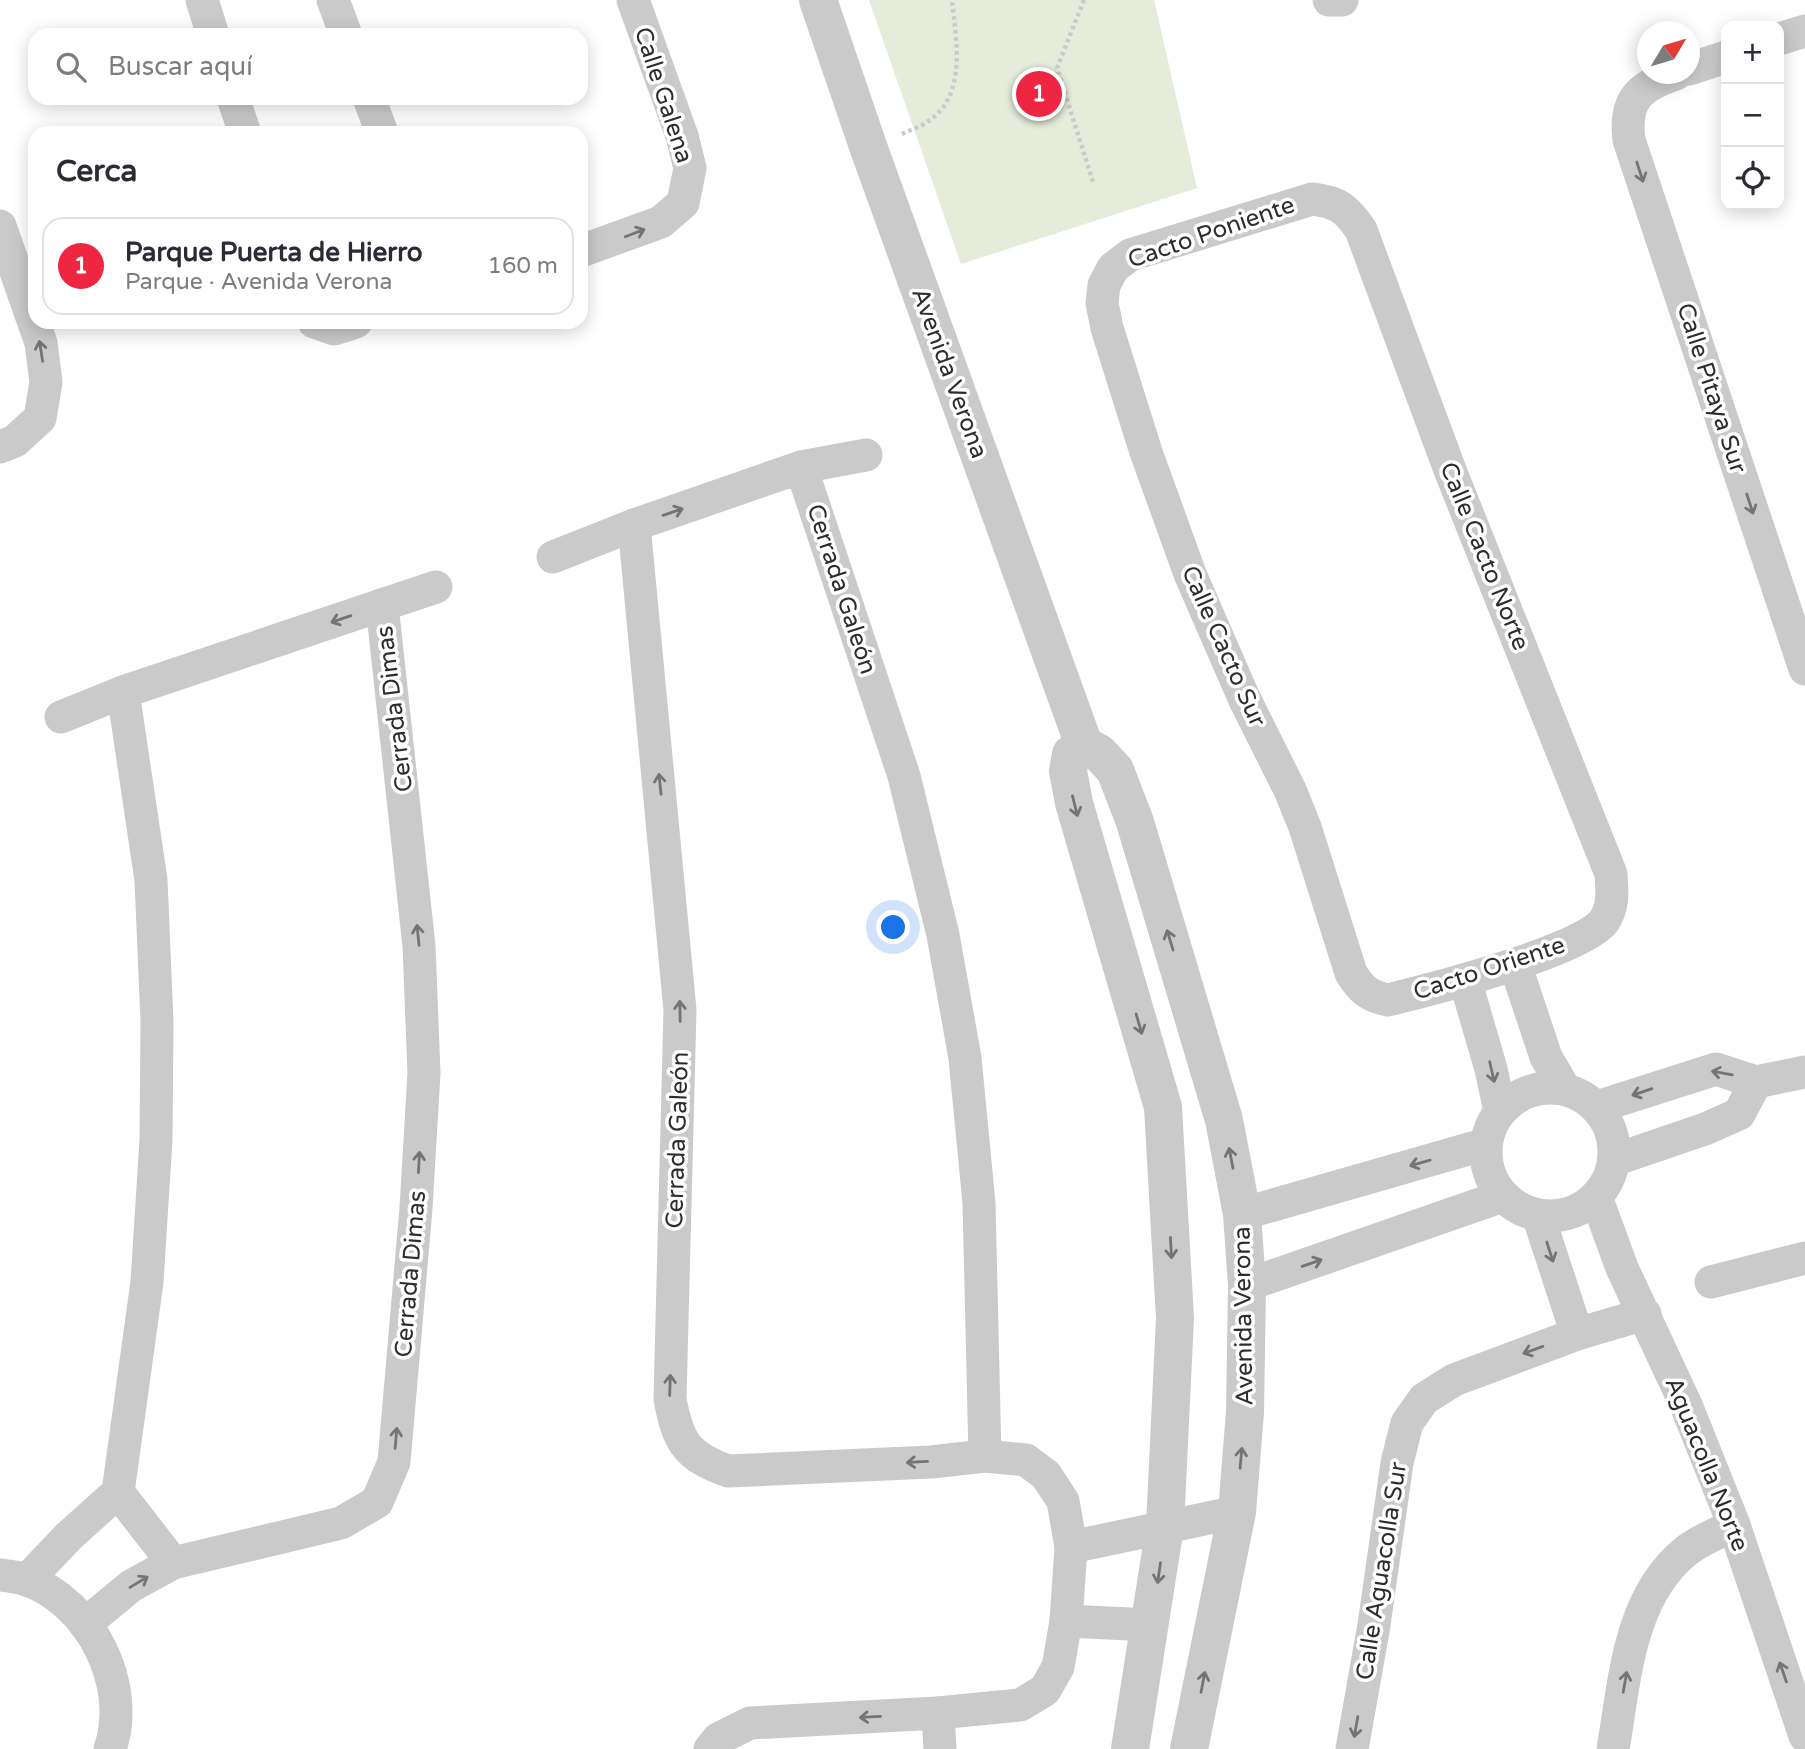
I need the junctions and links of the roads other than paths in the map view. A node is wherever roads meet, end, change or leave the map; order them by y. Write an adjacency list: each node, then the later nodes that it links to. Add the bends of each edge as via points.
1 (202, 0): 7 (street)
2 (333, 0): 8 (street)
3 (633, 0): 20 (street, Calle Galena, one-way to 3, via 661,222 682,203 690,168)
4 (818, 0): 34 (street, Avenida Verona)
5 (1329, 0): 6 (street)
6 (1342, 0)
7 (211, 28)
8 (343, 28)
9 (1805, 31): 10 (street)
10 (1784, 37)
11 (1721, 59): 12 (street)
12 (1700, 65)
13 (1649, 84): 31 (street, Calle Pitaya Sur, one-way to 31, via 1629,106 1629,140)
14 (235, 105): 16 (street)
15 (372, 105): 17 (street)
16 (242, 126)
17 (379, 126)
18 (1331, 201): 21 (street, Cacto Poniente, via 1312,199 1130,255 1113,268); 35 (street, Calle Cacto Norte, via 1348,211 1361,230 1450,470 1611,874 1612,902)
19 (0, 226): 22 (street, one-way to 19)
20 (588, 248)
21 (1104, 285): 38 (street, Calle Cacto Sur, via 1107,328 1190,574 1306,827 1351,973)
22 (28, 306)
23 (36, 329): 24 (street, one-way to 23, via 15,441 40,418 46,383)
24 (0, 447)
25 (866, 455): 26 (street)
26 (801, 467): 27 (street, one-way to 26); 55 (street, Cerrada Galeón, via 904,776 943,935 965,1058 979,1203)
27 (634, 525): 28 (street); 55 (street, Cerrada Galeón, one-way to 27, via 728,1471 688,1449 675,1427 670,1399 680,1010)
28 (553, 557)
29 (436, 587): 30 (street)
30 (382, 605): 32 (street, Cerrada Dimas, one-way to 32); 61 (street, Cerrada Dimas, one-way to 30, via 341,1523 377,1502 394,1462 424,1073 419,946)
31 (1805, 669)
32 (123, 692): 33 (street, Cerrada Dimas); 56 (street, via 151,880 156,1113 147,1282)
33 (61, 717)
34 (1084, 745): 48 (street, Avenida Verona, one-way to 34, via 1224,1121 1135,822 1115,770); 59 (street, one-way to 59, via 1071,754 1068,771 1074,803 1163,1107 1175,1318)
35 (1603, 922): 36 (street, Cacto Oriente, via 1583,937)
36 (1514, 964): 37 (street, Cacto Oriente); 41 (street, via 1546,1056)
37 (1465, 980): 38 (street, Cacto Oriente, via 1388,1000); 43 (street, one-way to 43)
38 (1371, 997)
39 (1805, 1072): 40 (street)
40 (1756, 1082): 42 (street, one-way to 42, via 1716,1069); 45 (street, via 1739,1114)
41 (1564, 1088): 42 (street); 43 (street, via 1529,1091)
42 (1597, 1107): 45 (street, via 1614,1141)
43 (1500, 1111): 44 (street)
44 (1486, 1144): 46 (street, via 1492,1181); 48 (street, one-way to 48)
45 (1614, 1160): 47 (street)
46 (1503, 1196): 49 (street); 52 (street, one-way to 46)
47 (1596, 1197): 49 (street, via 1579,1210 1559,1216); 53 (street, Aguacolla Norte)
48 (1242, 1214): 52 (street, Avenida Verona)
49 (1538, 1215): 54 (street, one-way to 54)
50 (1805, 1258): 51 (street)
51 (1711, 1282)
52 (1247, 1285): 57 (street, Avenida Verona, one-way to 52, via 1245,1412)
53 (1645, 1314): 54 (street); 58 (street, Aguacolla Norte)
54 (1577, 1334): 73 (street, Calle Aguacolla Sur, one-way to 73, via 1454,1380 1424,1399 1407,1423)
55 (985, 1456): 60 (street, Cerrada Galeón, via 1026,1460 1046,1475 1063,1501)
56 (118, 1492): 61 (street); 62 (street)
57 (1237, 1512): 59 (street); 72 (street, Avenida Verona, one-way to 57)
58 (1734, 1525): 67 (street, Aguacolla Norte, one-way to 58); 74 (street, one-way to 58, via 1629,1654 1646,1600 1686,1551)
59 (1165, 1526): 60 (street); 65 (street, one-way to 65)
60 (1071, 1547): 63 (street, Cerrada Galeón)
61 (173, 1563): 64 (street, Cerrada Dimas, one-way to 61, via 131,1586)
62 (13, 1578): 64 (street, via 49,1592)
63 (1066, 1621): 65 (street); 66 (street, Cerrada Galeón, via 1058,1667 1045,1690 1020,1705)
64 (85, 1624): 68 (street, via 106,1658 116,1697)
65 (1151, 1625): 71 (street)
66 (938, 1713): 69 (street, Cerrada Galeón, one-way to 69, via 750,1723 718,1739); 70 (street)
67 (1805, 1736)
68 (110, 1749)
69 (710, 1749)
70 (940, 1749)
71 (1130, 1749)
72 (1189, 1749)
73 (1352, 1749)
74 (1613, 1749)

